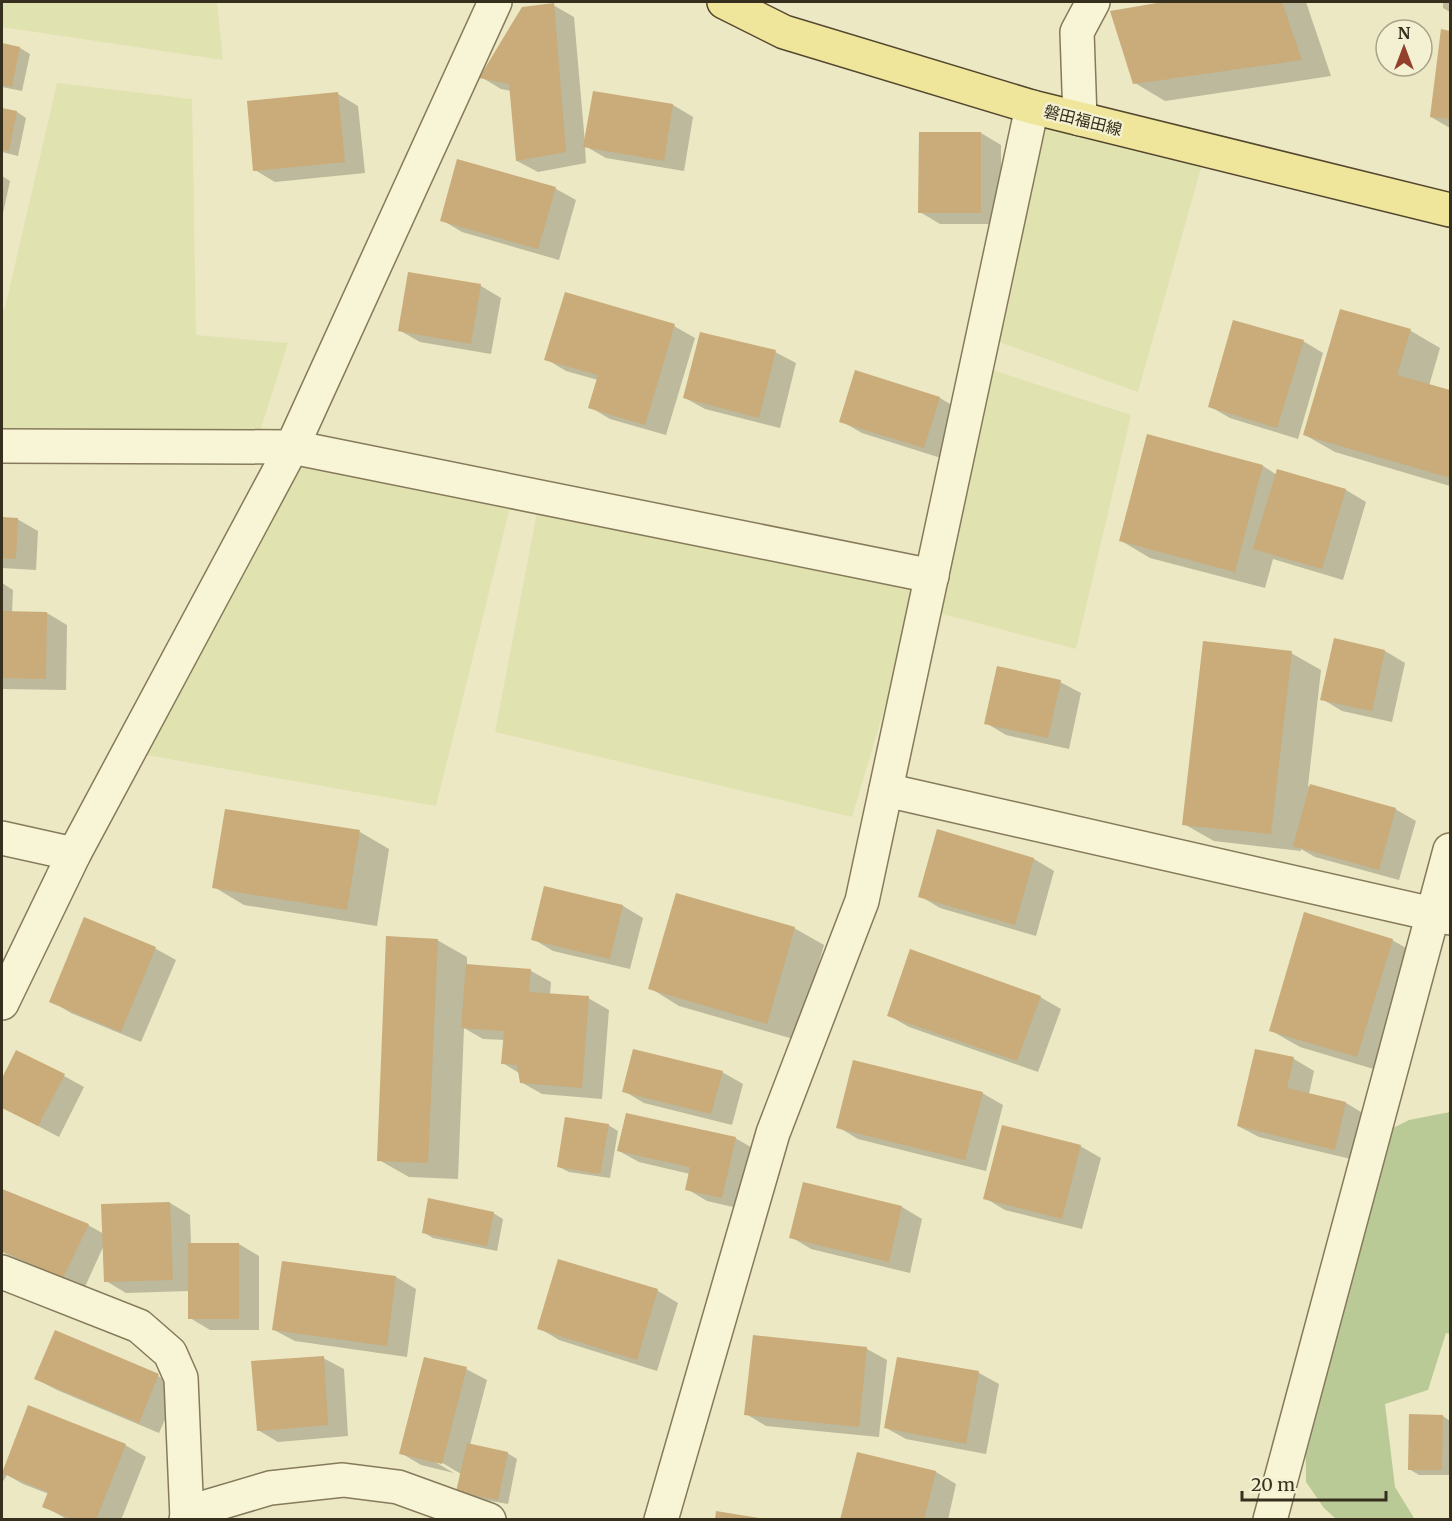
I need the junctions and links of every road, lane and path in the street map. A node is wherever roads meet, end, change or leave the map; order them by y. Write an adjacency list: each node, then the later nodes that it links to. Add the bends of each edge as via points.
1 (495, 2): 8 (street)
2 (724, 2): 4 (main road, 磐田福田線, via 784,32)
3 (1093, 2): 5 (street, via 1077,32)
4 (1032, 107): 5 (main road, 磐田福田線); 9 (street)
5 (1080, 119): 6 (main road, 磐田福田線)
6 (1450, 210)
7 (2, 446): 8 (street)
8 (292, 447): 9 (street); 13 (street)
9 (932, 576): 10 (street)
10 (886, 790): 14 (street); 19 (street, via 862,901 773,1133)
11 (2, 838): 13 (street)
12 (1450, 850): 14 (street)
13 (74, 854): 15 (street)
14 (1442, 915): 20 (street)
15 (2, 1003)
16 (2, 1272): 17 (street, via 139,1326 170,1353 181,1378)
17 (187, 1519): 18 (street, via 206,1507 270,1488 343,1480 398,1487)
18 (489, 1520)
19 (661, 1520)
20 (1270, 1520)

